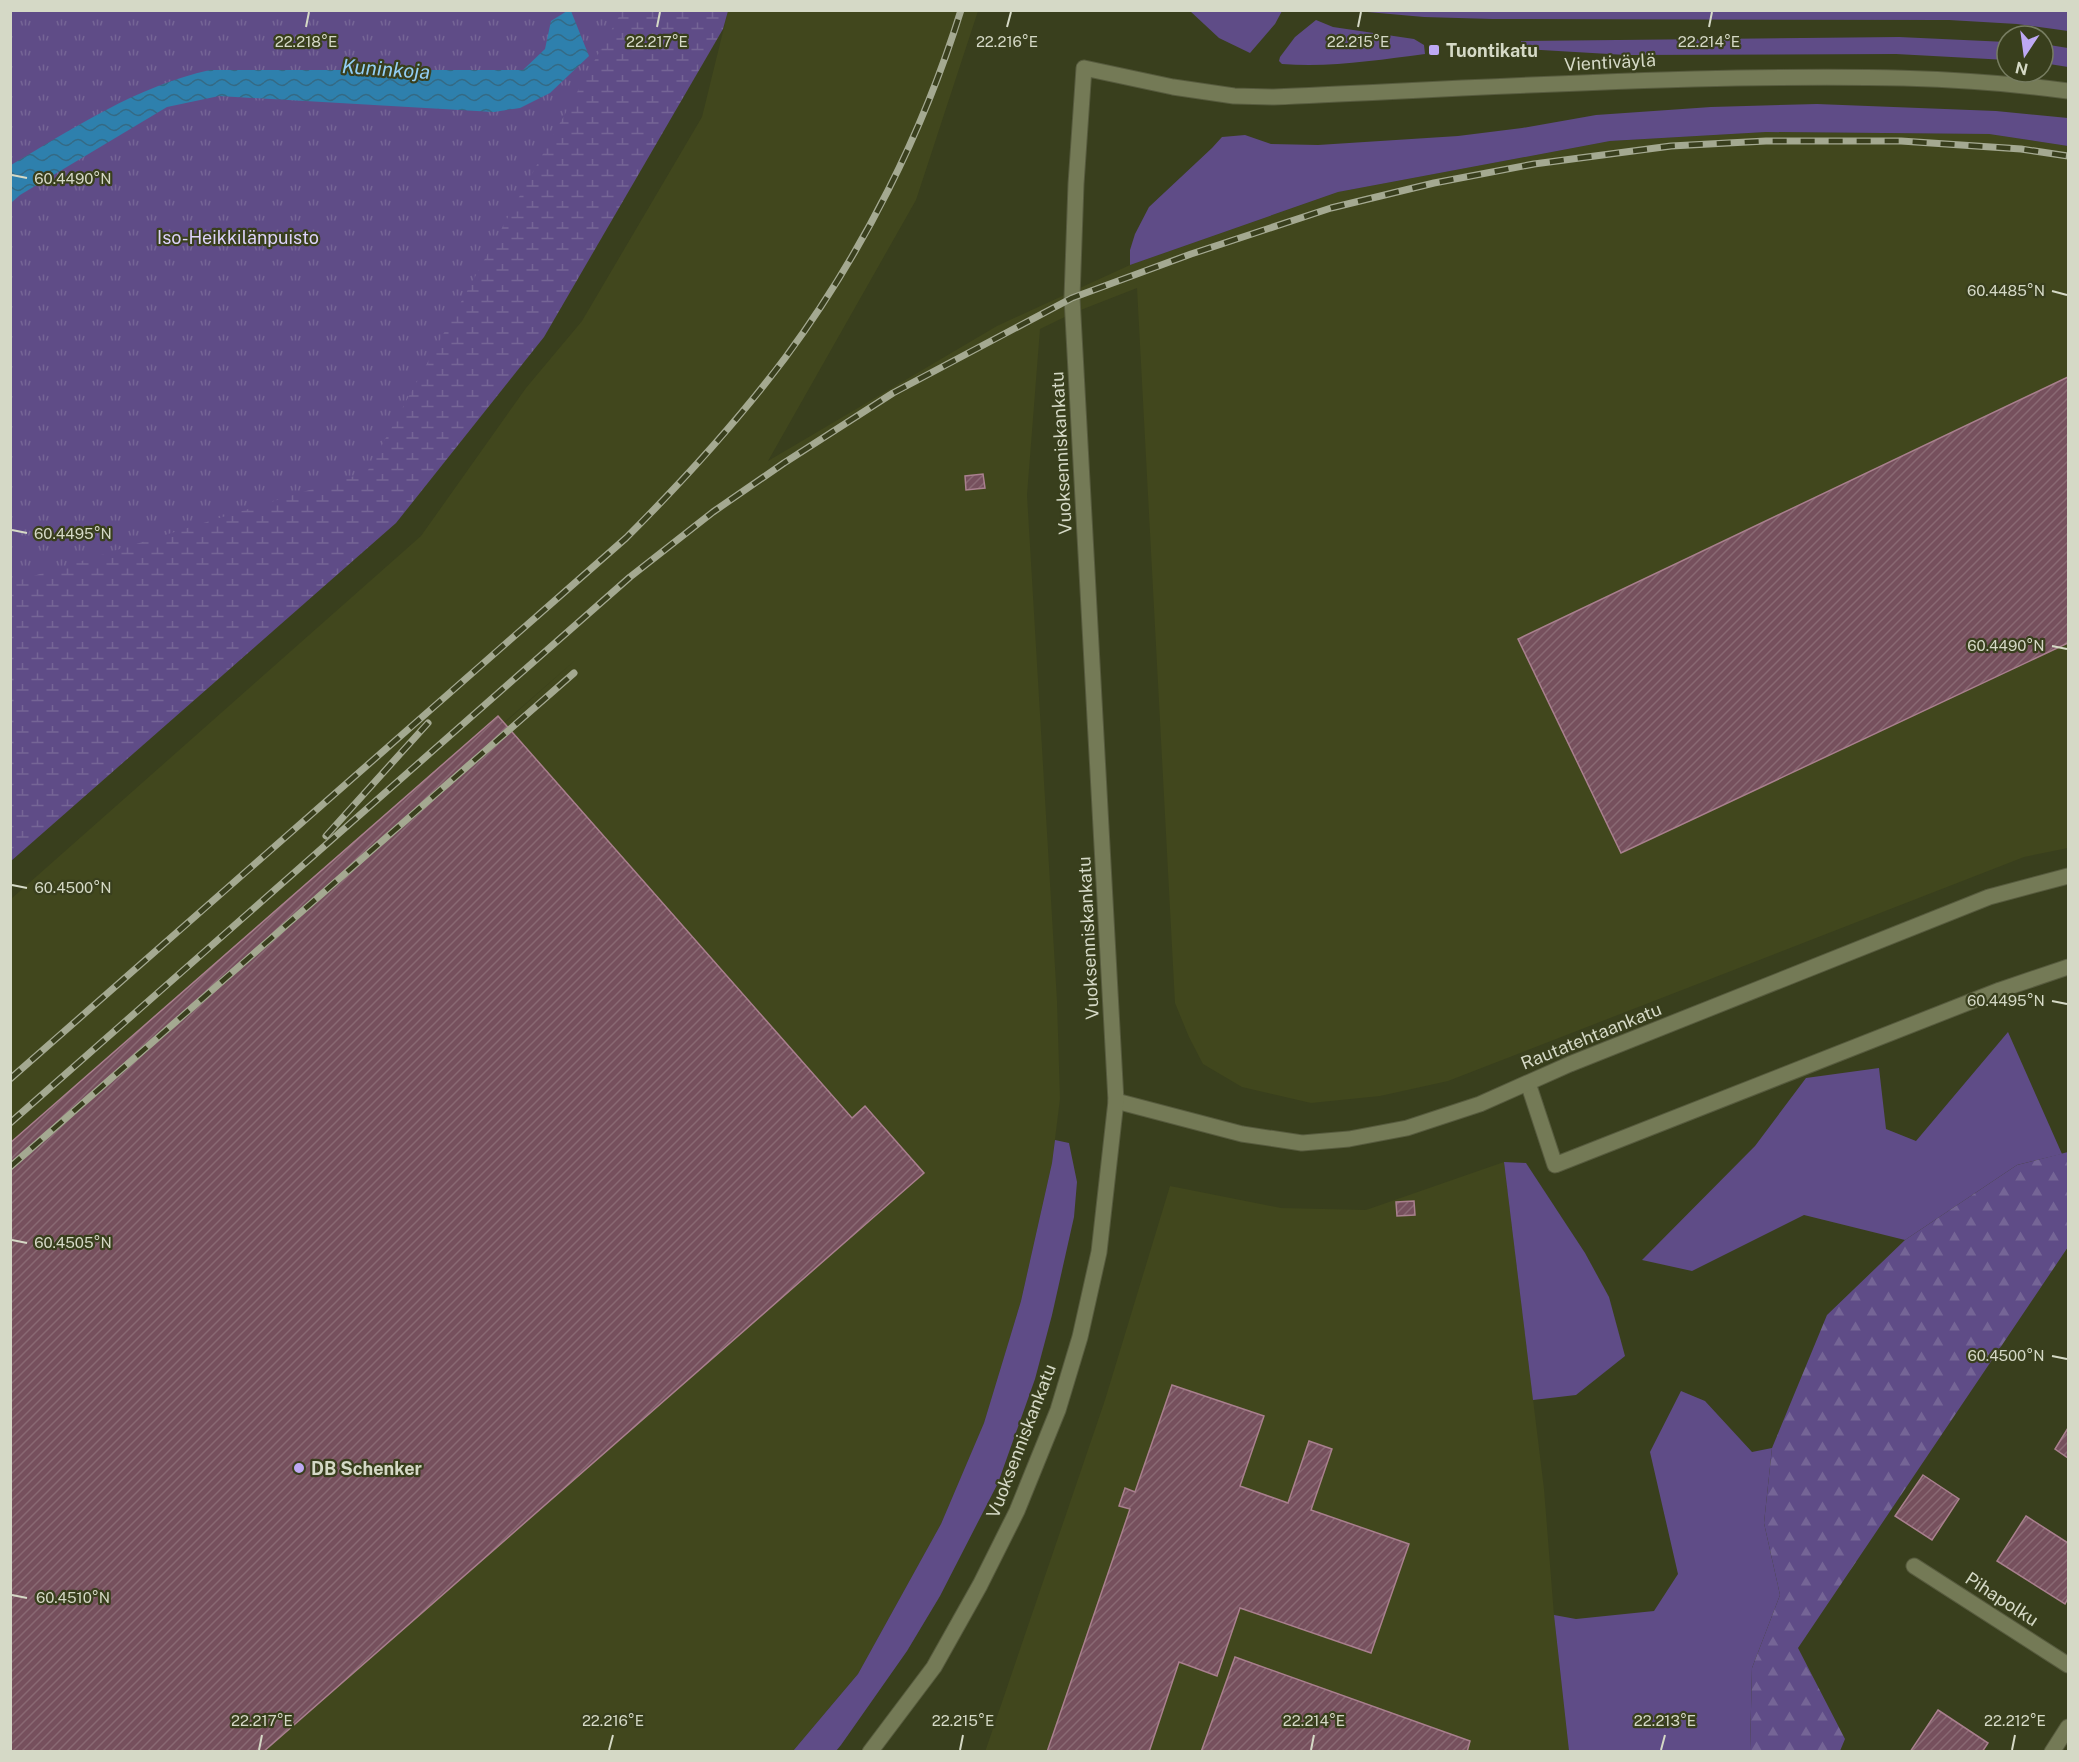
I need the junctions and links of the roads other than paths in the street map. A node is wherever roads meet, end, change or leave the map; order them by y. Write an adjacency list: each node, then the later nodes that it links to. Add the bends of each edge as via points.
1 (1084, 68): 2 (street, Vientiväylä, via 1244,97 1668,79 1838,76 1948,79); 6 (street, Vuoksenniskankatu, via 1072,298)
2 (2068, 91)
3 (2068, 876): 5 (street, Rautatehtaankatu, via 1989,897)
4 (2068, 967): 5 (street, via 2000,990 1555,1165)
5 (1528, 1083): 6 (street, Rautatehtaankatu, via 1407,1128 1302,1143 1242,1134)
6 (1116, 1101): 10 (street, Vuoksenniskankatu, via 1099,1252 1058,1410 1017,1511 980,1585 934,1667)
7 (1914, 1566): 8 (street, Pihapolku)
8 (2068, 1665)
9 (2068, 1727): 11 (street)
10 (870, 1752)
11 (2052, 1752)

